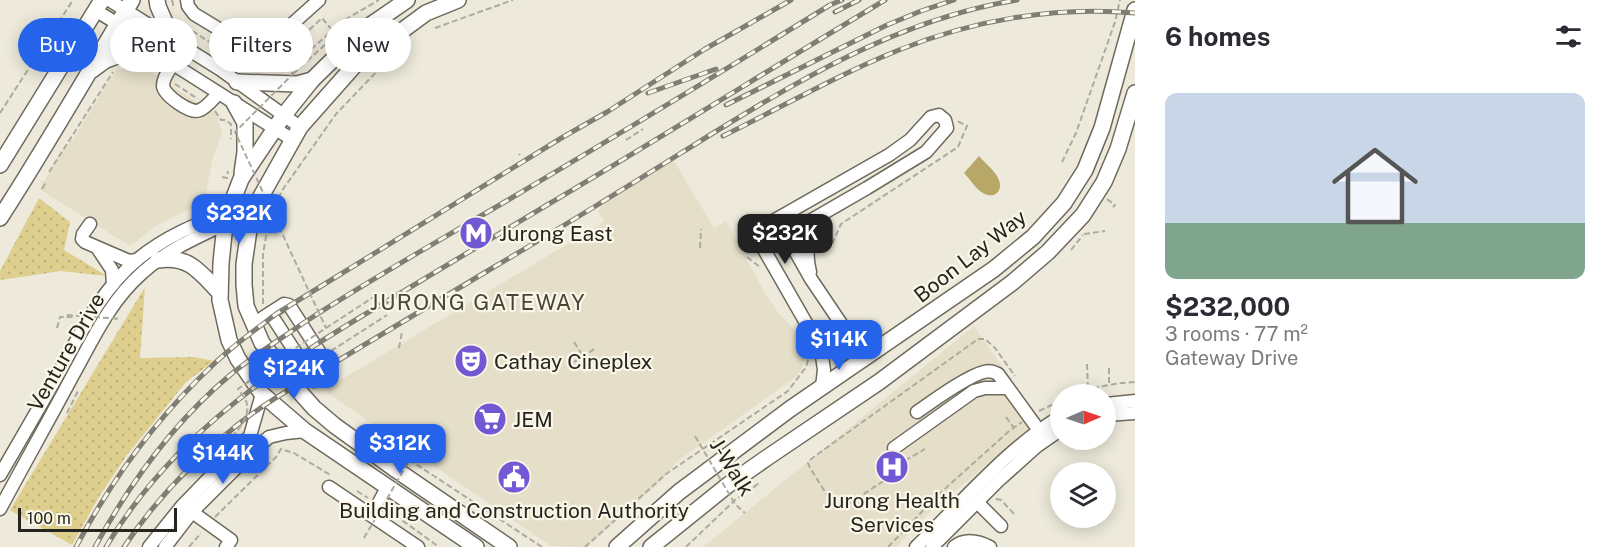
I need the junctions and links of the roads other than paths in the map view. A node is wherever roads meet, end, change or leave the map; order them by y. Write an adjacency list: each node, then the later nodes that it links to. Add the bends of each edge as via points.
1 (109, 0): 9 (street)
2 (157, 0): 10 (main road)
3 (187, 0): 4 (street, via 194,14 243,43 256,45 271,43)
4 (319, 0)
5 (458, 0): 12 (main road)
6 (401, 2): 11 (street); 19 (main road, via 362,31)
7 (98, 5): 9 (street); 27 (main road)
8 (1135, 10): 46 (main road, Boon Lay Way, via 1102,128 1085,170 1064,203 1033,237 994,269)
9 (125, 11): 18 (main road)
10 (163, 18)
11 (408, 18)
12 (411, 23)
13 (197, 56): 20 (street)
14 (110, 58): 18 (main road)
15 (166, 72): 21 (street, via 165,92 194,112)
16 (187, 72): 21 (street)
17 (349, 72): 26 (main road)
18 (87, 73): 31 (main road)
19 (312, 80): 20 (main road, via 297,84); 24 (main road)
20 (237, 81): 24 (street)
21 (218, 93): 23 (street)
22 (1135, 93): 73 (main road, Boon Lay Way, via 1104,182 1083,215 1048,252 879,382 728,485)
23 (234, 103): 25 (street); 28 (main road, via 245,123 245,152)
24 (284, 115): 25 (main road); 26 (street)
25 (274, 128): 26 (street); 28 (main road)
26 (296, 134): 29 (main road)
27 (0, 165)
28 (234, 178): 32 (main road)
29 (254, 211): 32 (main road, via 248,219); 41 (main road)
30 (825, 212): 33 (street, via 926,152 947,129 945,120 939,115 931,117 890,155); 35 (street); 42 (street, via 807,248)
31 (0, 218)
32 (226, 219): 38 (street, Venture Drive, via 193,225); 39 (street, Venture Drive); 40 (main road)
33 (777, 219): 35 (street); 36 (street, via 754,232)
34 (90, 224): 37 (street, via 82,239)
35 (785, 235): 36 (street); 42 (street)
36 (763, 248): 51 (street, via 821,349)
37 (98, 249): 38 (street, via 129,261); 43 (street, via 112,270)
38 (137, 260): 43 (street, Venture Drive)
39 (158, 260): 44 (main road, via 181,260 194,266); 48 (street, Venture Drive, via 115,302)
40 (221, 263): 41 (main road, via 235,258); 44 (main road)
41 (244, 264): 45 (main road, via 246,306)
42 (811, 279): 46 (street, via 842,325 854,337)
43 (113, 284): 47 (street, Venture Drive, via 91,314)
44 (220, 293): 53 (main road, via 229,340)
45 (262, 318): 49 (street); 49 (street, via 284,304 289,305 333,369); 52 (main road, via 262,343)
46 (880, 349): 51 (main road, Boon Lay Way)
47 (62, 367): 48 (street, via 69,376); 64 (street, Venture Drive)
48 (74, 374): 68 (street, Venture Drive)
49 (314, 381): 52 (street)
50 (1014, 386): 56 (street, via 992,371 984,372); 62 (street); 63 (street, via 974,391)
51 (822, 387): 70 (main road, Boon Lay Way)
52 (298, 390): 80 (main road, via 334,425)
53 (262, 394): 60 (main road); 76 (street, via 250,436)
54 (1135, 401): 55 (street)
55 (1116, 403)
56 (917, 412)
57 (1135, 413): 58 (street)
58 (1116, 414)
59 (1050, 428): 62 (street)
60 (305, 431): 65 (main road); 69 (street, via 269,437)
61 (1050, 433): 62 (street)
62 (1043, 435): 67 (street); 82 (street, via 1011,454)
63 (894, 448)
64 (0, 475)
65 (388, 486): 71 (street); 79 (main road)
66 (329, 487): 71 (street)
67 (976, 502): 72 (street); 83 (street)
68 (0, 509)
69 (192, 512): 74 (street); 77 (street, via 231,540)
70 (655, 512): 73 (main road, via 660,524); 81 (main road, Boon Lay Way)
71 (372, 516): 78 (street)
72 (1000, 526)
73 (673, 529): 75 (main road, Boon Lay Way)
74 (172, 545)
75 (652, 546)
76 (148, 547)
77 (226, 547)
78 (418, 547)
79 (476, 547)
80 (509, 547)
81 (617, 547)
82 (916, 547)
83 (932, 547)
84 (954, 547): 85 (street, via 966,540)
85 (990, 547)

